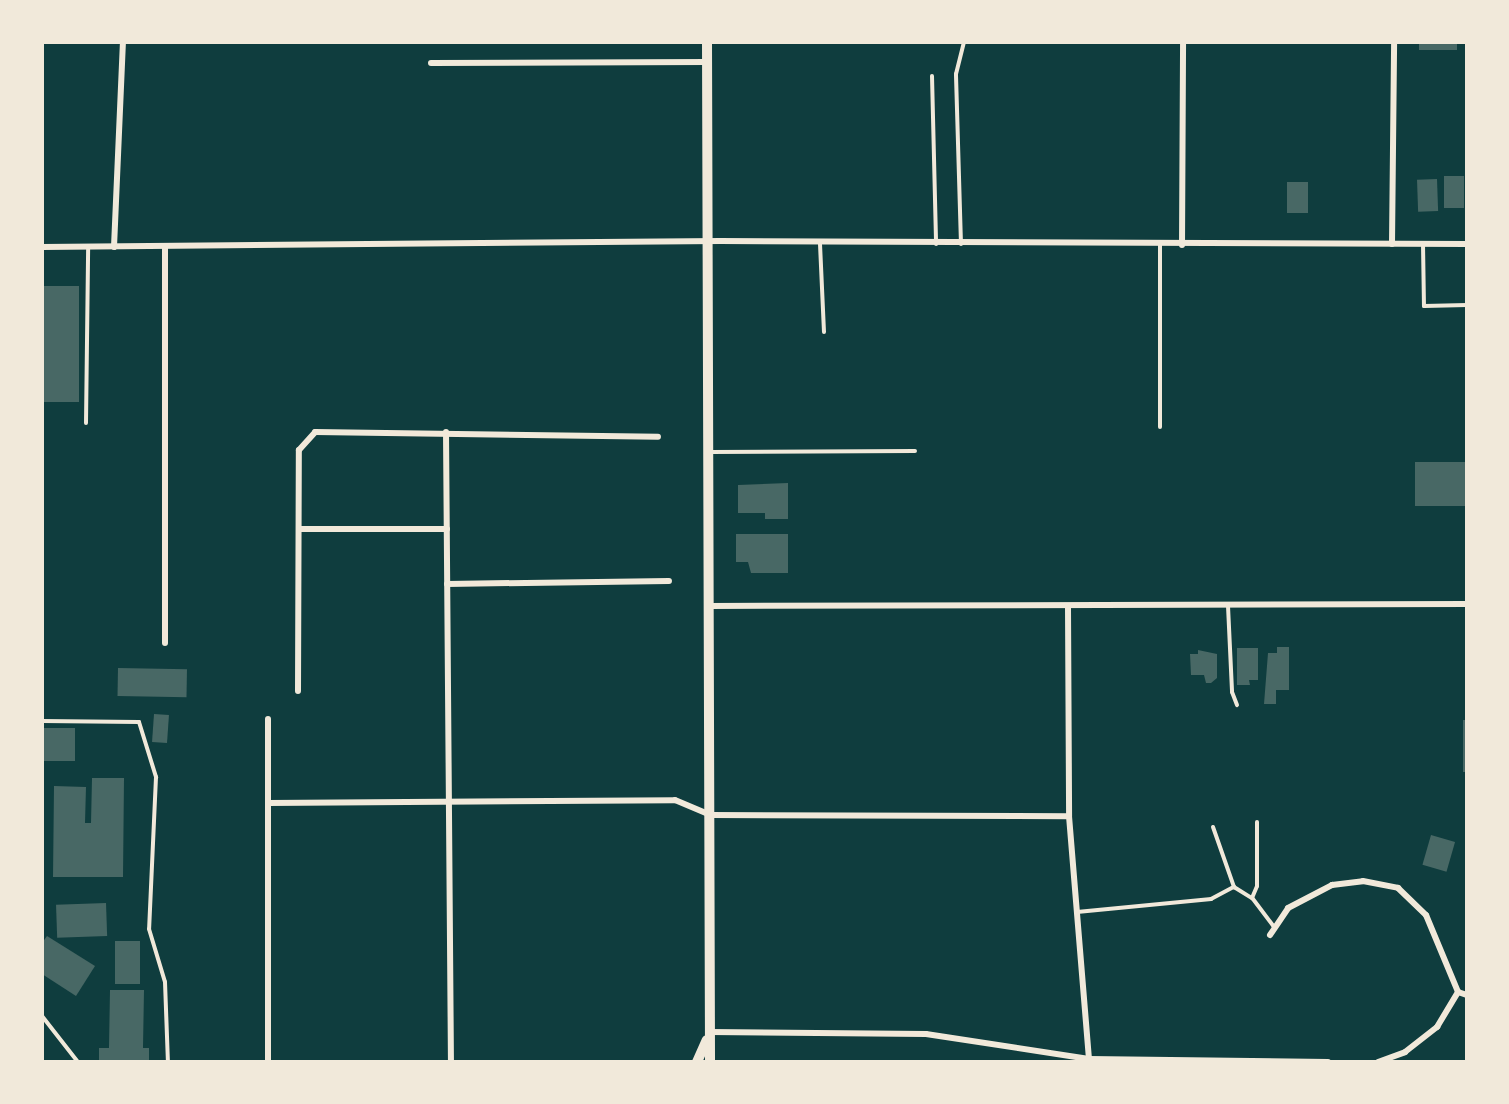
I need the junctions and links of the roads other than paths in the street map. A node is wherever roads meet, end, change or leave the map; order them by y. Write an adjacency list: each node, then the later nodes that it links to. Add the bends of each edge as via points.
1 (123, 42): 20 (street)
2 (707, 42): 6 (main road)
3 (964, 42): 15 (lane, via 956,74)
4 (1183, 42): 17 (street)
5 (1394, 42): 11 (street)
6 (707, 62): 7 (street); 9 (main road)
7 (431, 63)
8 (932, 76): 14 (lane)
9 (706, 242): 10 (street); 21 (street); 29 (main road)
10 (820, 244): 14 (street); 23 (lane)
11 (1392, 244): 12 (street); 17 (street)
12 (1423, 244): 13 (street); 22 (lane, via 1424,306)
13 (1467, 244)
14 (936, 245): 15 (street)
15 (961, 245): 16 (street)
16 (1160, 245): 17 (street); 25 (lane)
17 (1182, 245)
18 (42, 247): 19 (street)
19 (88, 247): 20 (street); 24 (lane)
20 (114, 247): 21 (street)
21 (165, 247): 38 (street)
22 (1467, 305)
23 (824, 332)
24 (86, 423)
25 (1160, 428)
26 (446, 432): 27 (street); 30 (street, via 315,432 299,450); 31 (street)
27 (658, 436)
28 (915, 451): 29 (lane)
29 (710, 452): 35 (main road)
30 (299, 529): 31 (street); 39 (street)
31 (447, 529): 33 (street)
32 (669, 581): 33 (street)
33 (447, 584): 43 (street)
34 (1467, 604): 36 (street)
35 (709, 606): 37 (street); 45 (main road)
36 (1228, 606): 37 (street); 40 (lane, via 1232,692)
37 (1068, 607): 46 (street)
38 (165, 643)
39 (298, 691)
40 (1237, 705)
41 (268, 719): 44 (street)
42 (42, 721): 60 (lane, via 139,722 156,777 149,929 165,982)
43 (449, 800): 44 (street); 45 (street, via 675,800); 62 (street)
44 (268, 803): 61 (street)
45 (710, 815): 46 (street); 57 (main road)
46 (1069, 816): 51 (street)
47 (1257, 822): 50 (lane, via 1257,886)
48 (1213, 826): 49 (lane)
49 (1234, 887): 50 (lane); 51 (lane, via 1211,899)
50 (1252, 898): 52 (lane)
51 (1077, 912): 58 (street)
52 (1275, 928): 53 (street); 54 (street, via 1288,908 1332,885 1363,881 1398,888 1426,915)
53 (1270, 935)
54 (1458, 992): 55 (street); 66 (street, via 1437,1028 1404,1052)
55 (1467, 995)
56 (42, 1016): 59 (lane)
57 (710, 1032): 58 (street, via 926,1034); 63 (main road); 64 (main road)
58 (1089, 1061): 65 (street)
59 (78, 1062)
60 (168, 1062)
61 (268, 1062)
62 (451, 1062)
63 (697, 1062)
64 (710, 1062)
65 (1328, 1062)
66 (1378, 1062)

